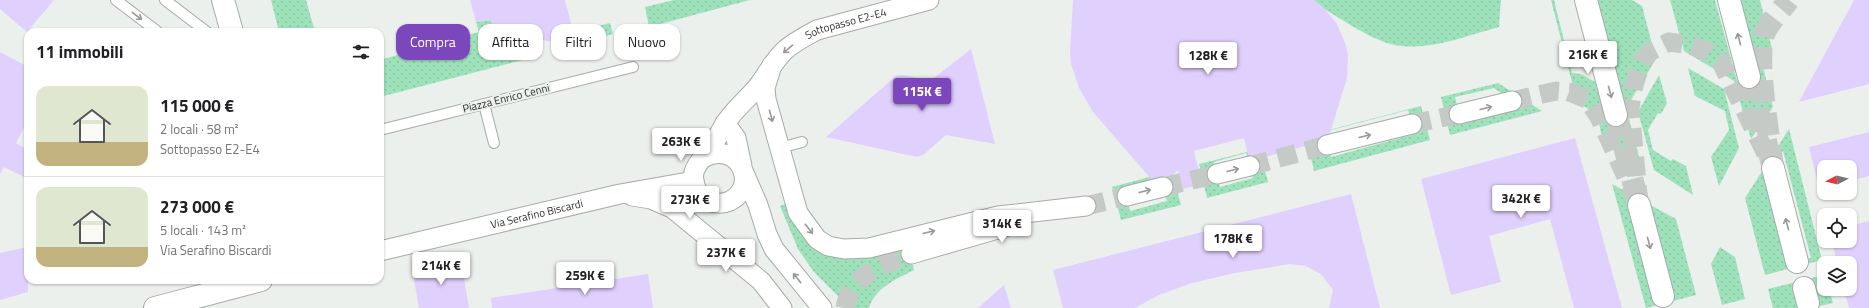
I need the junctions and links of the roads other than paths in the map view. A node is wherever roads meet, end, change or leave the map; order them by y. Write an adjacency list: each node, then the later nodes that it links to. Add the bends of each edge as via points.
1 (116, 0): 7 (lane, one-way to 7)
2 (164, 0): 8 (lane)
3 (224, 0): 9 (main road)
4 (929, 0): 10 (street, Sottopasso E2-E4, one-way to 10, via 818,30 784,51)
5 (1586, 0): 16 (main road, one-way to 16)
6 (1729, 0): 12 (main road, one-way to 6)
7 (153, 28)
8 (202, 28)
9 (231, 28)
10 (772, 65): 17 (street, Sottopasso E2-E4); 23 (street, one-way to 23, via 765,88)
11 (633, 67): 14 (lane, Piazza Enrico Cenni)
12 (1749, 77)
13 (1512, 101): 15 (street, one-way to 13)
14 (484, 104): 19 (lane, Piazza Enrico Cenni); 21 (lane)
15 (1459, 114)
16 (1616, 115)
17 (725, 123): 24 (street, Sottopasso E2-E4, via 713,146); 27 (street, via 736,138)
18 (1412, 124): 22 (street, one-way to 18)
19 (384, 129)
20 (802, 142): 23 (lane)
21 (494, 143)
22 (1327, 145)
23 (780, 148): 36 (street, one-way to 36, via 798,213 817,239 828,246 844,249 869,248 998,216 1086,206)
24 (703, 158): 27 (street, via 717,152 724,153 737,160); 29 (street, via 694,172)
25 (1250, 166): 28 (street, one-way to 25)
26 (1773, 168): 37 (main road, one-way to 26)
27 (743, 170): 29 (street, via 742,190 729,201 713,203 705,199); 42 (street, one-way to 27, via 774,249)
28 (1217, 174)
29 (696, 187): 31 (street, Via Serafino Biscardi); 34 (street)
30 (1163, 187): 32 (street, one-way to 30)
31 (620, 194): 34 (street, via 651,199 672,208); 35 (street, Via Serafino Biscardi)
32 (1127, 196)
33 (1639, 205): 39 (main road, one-way to 39)
34 (710, 240): 41 (street, via 761,281)
35 (384, 250)
36 (911, 254)
37 (1797, 262)
38 (246, 284): 40 (main road)
39 (1663, 296)
40 (155, 308)
41 (782, 308)
42 (822, 308)

